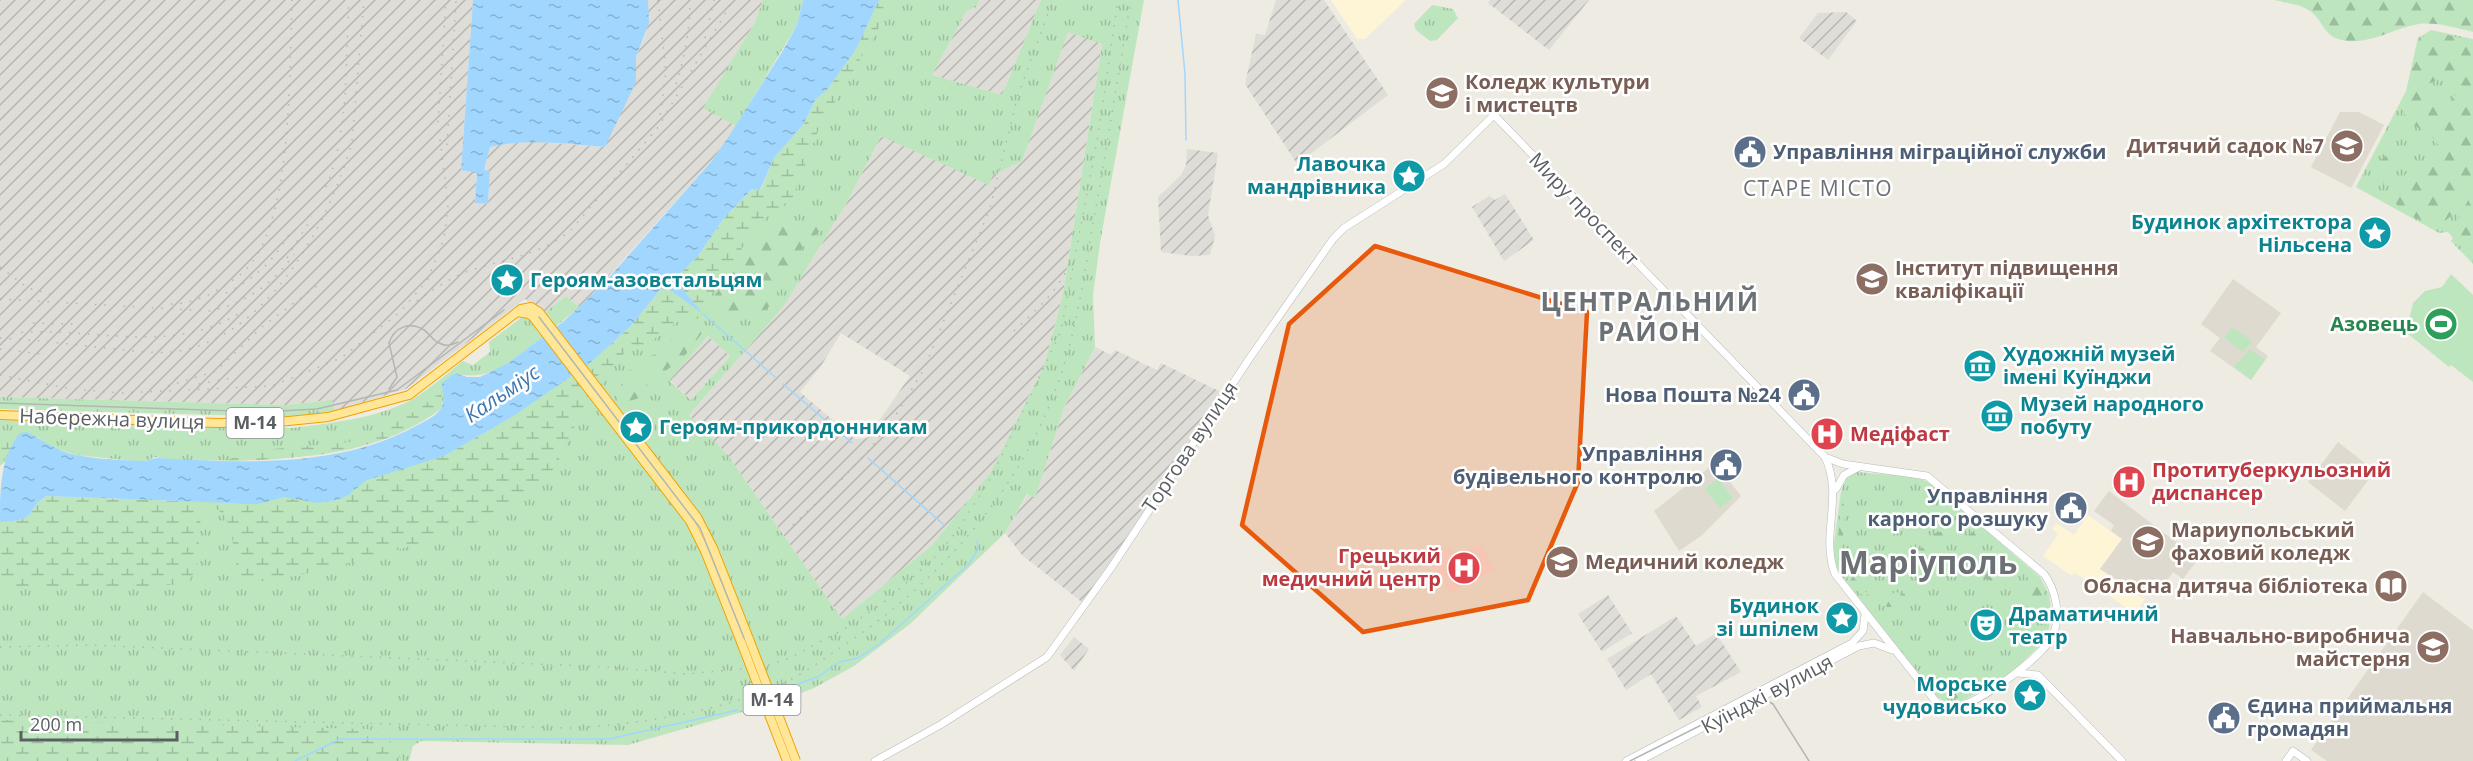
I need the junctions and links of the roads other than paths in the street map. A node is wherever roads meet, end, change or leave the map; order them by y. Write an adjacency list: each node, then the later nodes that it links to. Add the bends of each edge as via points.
1 (1494, 115): 3 (main road, Миру проспект); 14 (main road, Торгова вулиця, via 1444,164 1333,238 1047,657 957,715)
2 (0, 415): 7 (highway, Набережна вулиця / М-14, via 217,423 328,417 385,404 409,394 516,312 531,307 690,507)
3 (1826, 457): 4 (main road, Миру проспект); 5 (main road, Миру проспект)
4 (1860, 467): 5 (main road, via 1844,475); 8 (main road, Миру проспект, via 1927,476 2044,574 2054,592 2056,617 2053,635)
5 (1835, 492): 6 (main road, Миру проспект, via 1829,551 1832,567)
6 (1864, 614): 9 (main road, Миру проспект); 15 (main road, Куїнджі вулиця, via 1863,631 1852,643)
7 (745, 641): 12 (highway, М-14, bridge); 13 (highway, М-14, bridge)
8 (2038, 653): 10 (main road, Миру проспект); 11 (main road)
9 (1896, 654): 10 (main road, Миру проспект, via 1927,693 1945,707 1959,707); 16 (main road, Куїнджі вулиця, via 1879,644 1859,646)
10 (2016, 674): 11 (main road)
11 (2038, 675): 17 (main road)
12 (787, 761)
13 (796, 761)
14 (875, 761)
15 (1626, 761)
16 (1639, 761)
17 (2122, 761)
18 (2286, 761): 19 (main road, via 2293,751)
19 (2307, 761)

